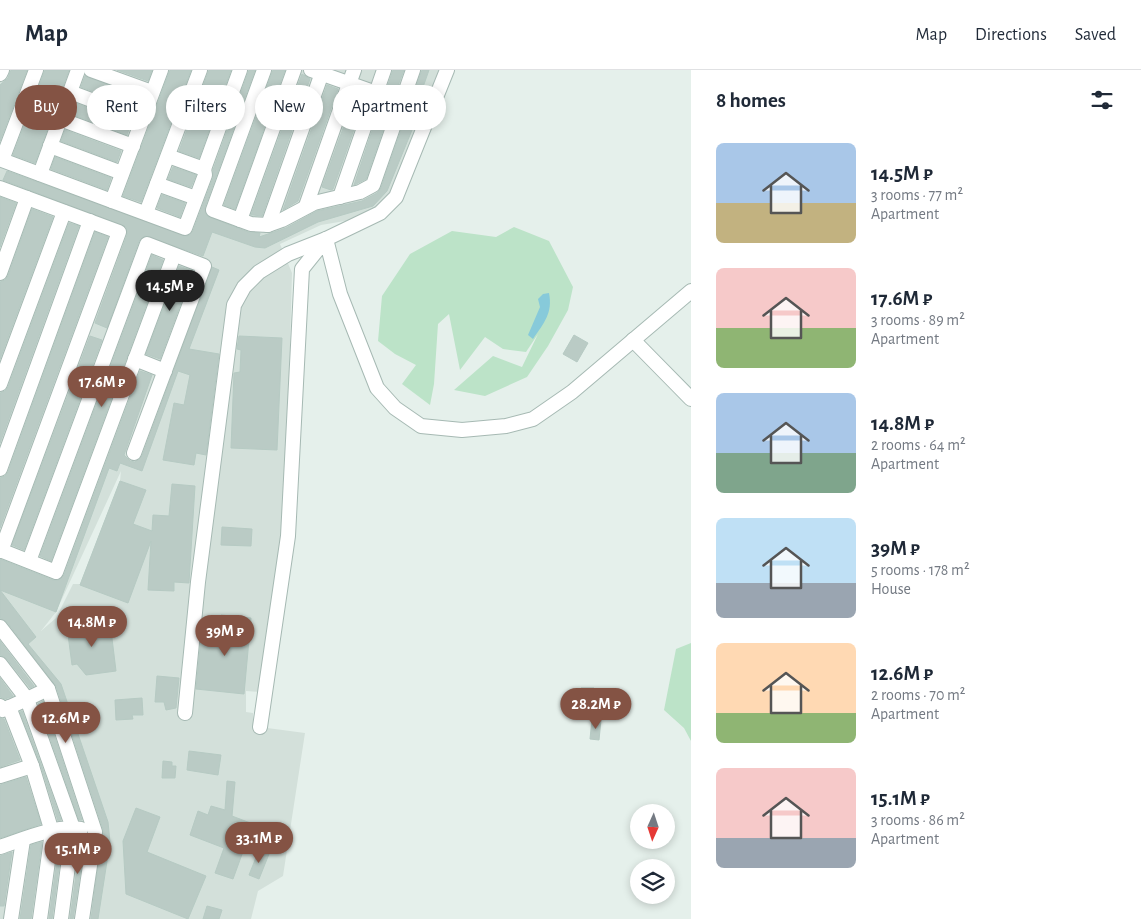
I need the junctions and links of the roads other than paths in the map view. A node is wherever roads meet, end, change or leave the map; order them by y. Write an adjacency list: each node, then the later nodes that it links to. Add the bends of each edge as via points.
1 (2, 70): 15 (lane)
2 (36, 70): 33 (lane, via 2,160)
3 (78, 70): 17 (lane)
4 (90, 70): 18 (lane)
5 (161, 70): 19 (lane)
6 (200, 70): 30 (lane)
7 (240, 70): 31 (lane)
8 (264, 70): 43 (lane, via 214,210)
9 (294, 70): 43 (lane)
10 (354, 70): 16 (lane)
11 (384, 70): 21 (lane)
12 (413, 70): 22 (lane)
13 (447, 70): 46 (lane, via 396,197 380,213)
14 (319, 71): 16 (lane); 45 (lane)
15 (0, 74)
16 (350, 84): 20 (lane); 40 (lane)
17 (73, 85)
18 (132, 85)
19 (155, 85)
20 (353, 85)
21 (379, 85)
22 (408, 85)
23 (77, 125): 29 (lane)
24 (56, 130): 28 (lane)
25 (138, 130): 29 (lane)
26 (363, 130): 36 (lane)
27 (392, 130): 36 (lane, via 373,184 360,192)
28 (50, 146): 32 (lane); 33 (lane)
29 (132, 146): 32 (lane)
30 (168, 156): 31 (lane); 34 (lane)
31 (204, 169): 38 (lane)
32 (122, 173): 39 (lane)
33 (40, 174): 39 (lane)
34 (157, 184): 38 (lane); 42 (lane)
35 (0, 188): 37 (lane)
36 (340, 197): 40 (lane)
37 (27, 198): 41 (lane); 48 (lane)
38 (196, 198): 42 (lane, via 185,228)
39 (112, 201): 42 (lane)
40 (306, 206): 45 (lane)
41 (64, 212): 44 (lane); 54 (lane)
42 (146, 214)
43 (240, 220): 45 (lane)
44 (90, 221): 58 (lane); 59 (lane, via 119,232)
45 (268, 225)
46 (326, 239): 50 (lane, via 340,294 377,388 395,408 421,426 462,430 506,426 533,419 572,392); 66 (lane, via 288,254 259,272 244,287 234,306 198,582); 67 (lane, via 302,269 288,536)
47 (174, 255): 51 (lane); 52 (lane, via 204,266); 60 (lane, via 147,244)
48 (0, 273)
49 (691, 291): 50 (lane)
50 (633, 340): 53 (lane)
51 (135, 359): 52 (lane); 60 (lane, via 56,572)
52 (165, 371): 57 (lane)
53 (674, 382): 55 (lane); 56 (lane)
54 (0, 384)
55 (691, 384)
56 (691, 399)
57 (134, 453)
58 (0, 468)
59 (0, 550): 60 (lane)
60 (29, 561)
61 (0, 627): 63 (lane)
62 (0, 664): 64 (lane)
63 (48, 689): 64 (lane); 72 (lane)
64 (27, 699): 65 (lane); 70 (lane)
65 (3, 709): 68 (lane)
66 (185, 713)
67 (260, 727)
68 (32, 766): 69 (lane); 71 (lane)
69 (0, 776)
70 (73, 828): 71 (lane); 72 (lane); 77 (lane)
71 (52, 832): 73 (lane); 76 (lane)
72 (95, 832): 78 (lane)
73 (23, 840): 74 (lane); 75 (lane)
74 (0, 848)
75 (11, 919)
76 (40, 919)
77 (61, 919)
78 (82, 919)

